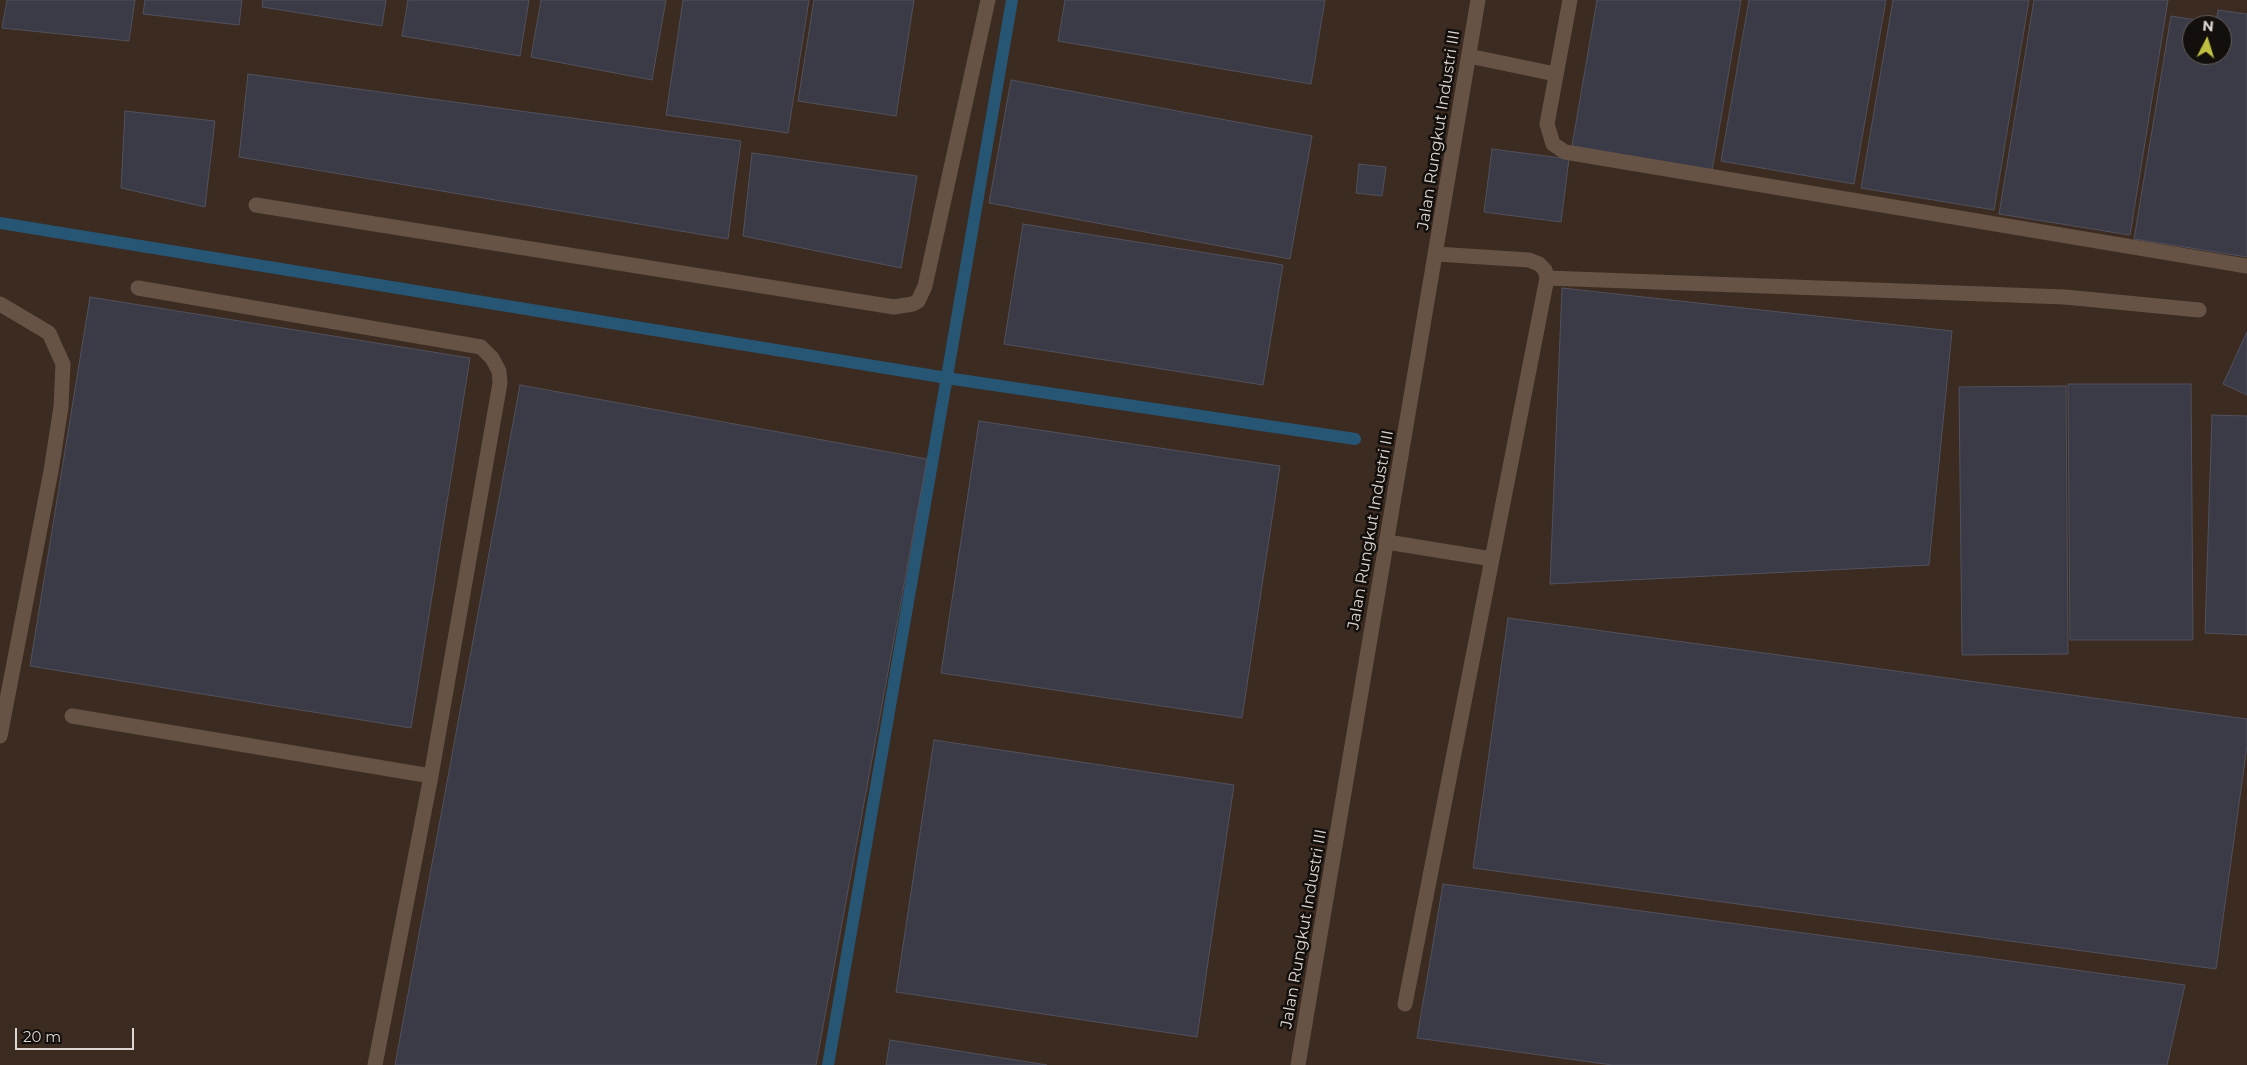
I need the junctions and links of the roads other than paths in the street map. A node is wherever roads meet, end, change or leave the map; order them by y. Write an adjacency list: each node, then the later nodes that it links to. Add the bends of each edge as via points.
1 (988, 0): 6 (street, via 925,286 913,304 894,307)
2 (1478, 0): 4 (street, Jalan Rungkut Industri III)
3 (1570, 0): 5 (street)
4 (1469, 56): 5 (street); 7 (street, Jalan Rungkut Industri III)
5 (1556, 74): 8 (street, via 1547,124 1553,144 1564,152)
6 (256, 205)
7 (1436, 254): 9 (street, via 1529,260 1545,270); 13 (street, Jalan Rungkut Industri III)
8 (2247, 266)
9 (1547, 278): 12 (street, via 2065,297); 14 (street)
10 (138, 288): 17 (street, via 456,342 481,347 492,358 499,371 498,392)
11 (0, 304): 16 (street, via 50,333 63,364 61,406 51,471)
12 (2198, 310)
13 (1387, 542): 14 (street); 20 (street, Jalan Rungkut Industri III)
14 (1492, 559): 18 (street)
15 (72, 716): 17 (street)
16 (0, 736)
17 (432, 776): 19 (street)
18 (1405, 1004)
19 (375, 1065)
20 (1298, 1065)

